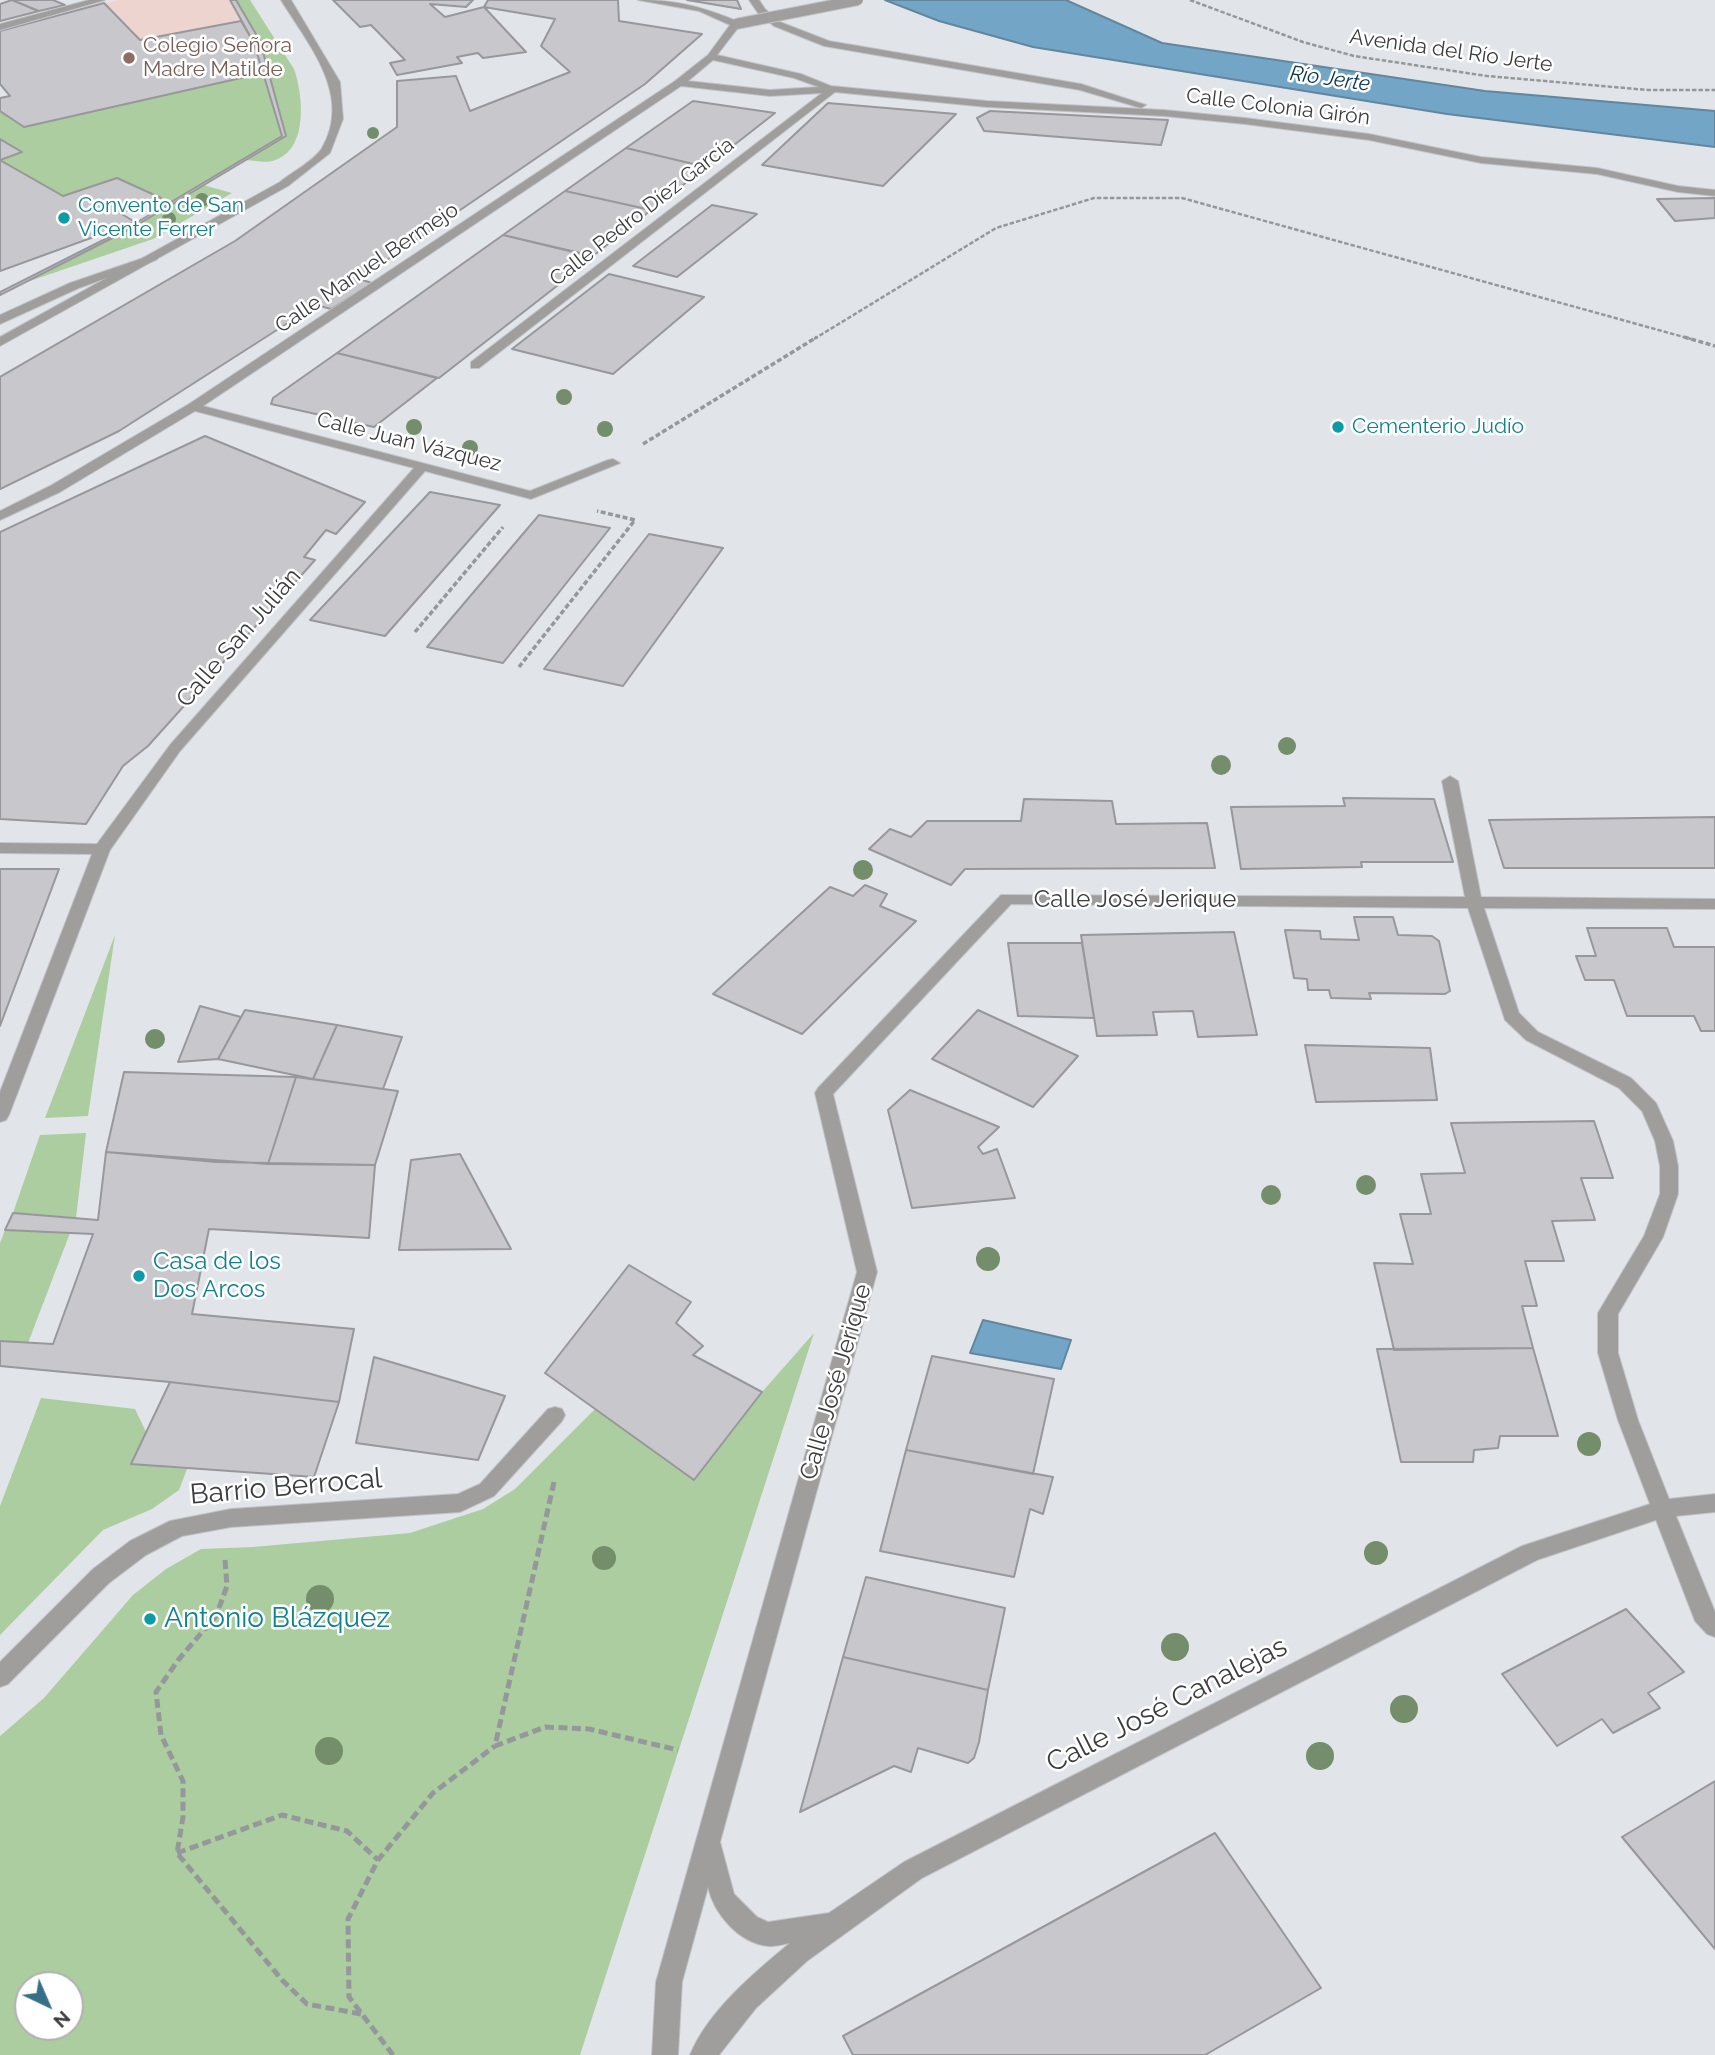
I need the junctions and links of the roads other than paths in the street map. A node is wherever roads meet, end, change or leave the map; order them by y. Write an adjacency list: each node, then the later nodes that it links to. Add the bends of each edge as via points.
1 (73, 0): 7 (street)
2 (100, 0): 7 (street)
3 (286, 0): 15 (street, via 335,82 338,119 326,151 284,184)
4 (643, 0): 8 (street, via 701,9)
5 (754, 0): 13 (street, via 776,24 827,44 1082,87)
6 (858, 0): 8 (street, bridge)
7 (84, 4): 9 (street)
8 (736, 24): 10 (street, Calle Manuel Bermejo)
9 (0, 27)
10 (711, 57): 11 (street, Calle Manuel Bermejo); 12 (street, Calle Colonia Girón)
11 (679, 83): 12 (street, Calle Colonia Girón, via 770,93); 19 (street, Calle Manuel Bermejo)
12 (833, 89): 13 (street, Calle Colonia Girón, via 987,104); 18 (street, Calle Pedro Díez García)
13 (1164, 113): 14 (street, Calle Colonia Girón, via 1314,129 1481,160 1597,171)
14 (1715, 193)
15 (152, 258): 16 (street, via 35,300); 17 (street)
16 (0, 320)
17 (0, 342)
18 (475, 365)
19 (193, 407): 21 (street, Calle Juan Vázquez); 22 (street, Calle Manuel Bermejo, via 55,489)
20 (613, 463): 21 (street, Calle Juan Vázquez, via 531,495)
21 (421, 468): 25 (street, Calle San Julián, via 175,748)
22 (0, 516)
23 (1450, 781): 26 (street)
24 (0, 848): 25 (street)
25 (102, 849): 28 (street, Calle San Julián)
26 (1474, 902): 27 (street); 31 (street, via 1511,1016 1532,1036 1625,1083 1650,1108 1664,1141 1669,1194 1653,1237 1608,1313 1608,1353 1628,1420); 34 (street, Calle José Jerique, via 1007,898 824,1093 867,1272)
27 (1715, 904)
28 (0, 1115)
29 (555, 1415): 33 (street, Barrio Berrocal, via 486,1490 460,1503 231,1518 178,1527 138,1548 102,1576)
30 (1715, 1503): 31 (street, Calle José Canalejas)
31 (1664, 1508): 32 (street, via 1703,1614); 35 (street, Calle José Canalejas, via 1530,1553 913,1870)
32 (1715, 1627)
33 (0, 1677)
34 (708, 1840): 35 (street, via 723,1900 748,1926 768,1934); 36 (street, Calle José Jerique, via 669,1982)
35 (830, 1925): 37 (street, Calle José Canalejas, via 766,1977)
36 (665, 2055)
37 (703, 2055)

